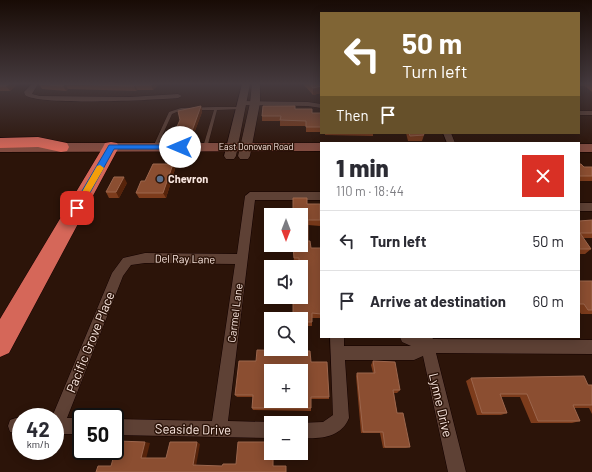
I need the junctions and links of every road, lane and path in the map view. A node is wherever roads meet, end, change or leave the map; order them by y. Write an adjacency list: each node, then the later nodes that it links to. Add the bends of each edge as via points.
1 (242, 106): 3 (lane); 15 (street)
2 (254, 106): 16 (street)
3 (216, 108): 8 (lane, via 181,109 170,113); 9 (lane)
4 (580, 112): 5 (street)
5 (592, 113)
6 (0, 143): 7 (highway, via 38,142)
7 (61, 147): 11 (main road, East Donovan Road); 14 (main road, East Donovan Road)
8 (155, 147): 9 (main road, East Donovan Road); 14 (main road, East Donovan Road)
9 (204, 147): 15 (main road, East Donovan Road)
10 (320, 147): 16 (main road, East Donovan Road)
11 (0, 148)
12 (580, 148): 13 (main road)
13 (592, 148)
14 (108, 152): 15 (main road, East Donovan Road); 20 (main road, East Donovan Road); 26 (highway)
15 (231, 152): 16 (main road, East Donovan Road)
16 (245, 152): 17 (main road, East Donovan Road)
17 (320, 156)
18 (580, 156): 19 (main road)
19 (592, 156)
20 (0, 157)
21 (320, 196): 24 (street, Carmel Lane, via 250,196)
22 (580, 207): 23 (street)
23 (592, 207)
24 (242, 259): 25 (street, Del Ray Lane, via 145,258); 35 (street, Carmel Lane)
25 (127, 261): 33 (street, Pacific Grove Place, via 118,273)
26 (7, 325): 30 (highway)
27 (337, 338): 32 (street)
28 (411, 338): 29 (street)
29 (426, 342): 31 (street); 32 (street, via 414,353); 38 (street, Lynne Drive)
30 (0, 344)
31 (592, 347)
32 (338, 353): 37 (street, via 341,418 335,425 322,431)
33 (62, 408)
34 (124, 427): 35 (street, Seaside Drive)
35 (219, 429): 36 (street, Seaside Drive)
36 (264, 430)
37 (308, 430)
38 (458, 472)

